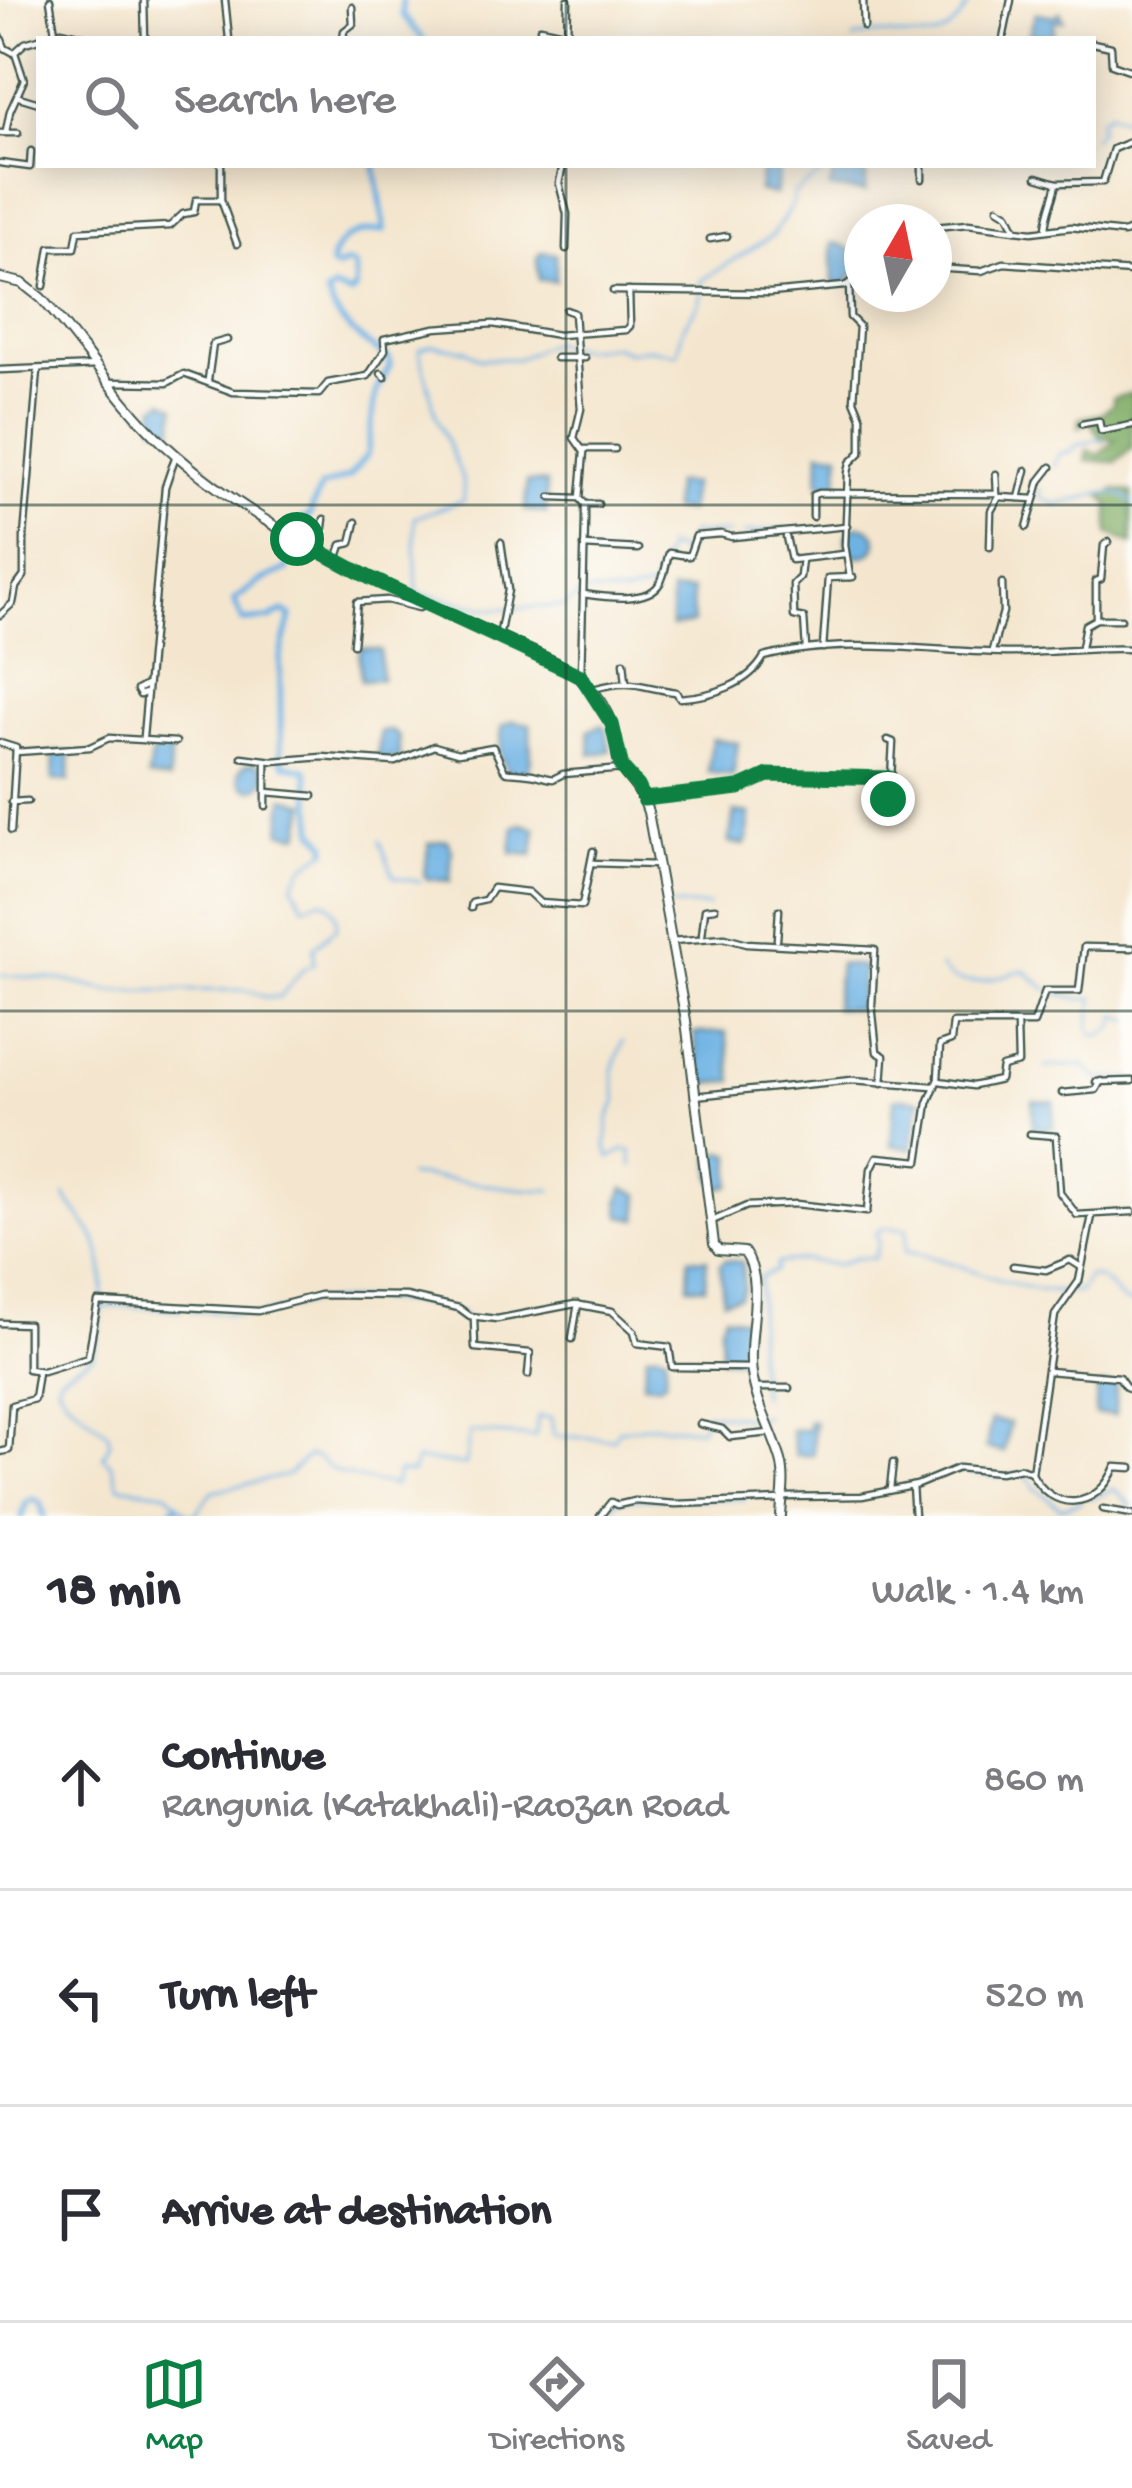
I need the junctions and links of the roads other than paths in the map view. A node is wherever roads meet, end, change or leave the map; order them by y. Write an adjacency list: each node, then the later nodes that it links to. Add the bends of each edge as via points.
1 (50, 0): 10 (street)
2 (144, 0): 14 (street)
3 (226, 0): 15 (street)
4 (568, 0): 17 (street)
5 (863, 0): 8 (street)
6 (1011, 0): 18 (street)
7 (352, 7): 16 (street)
8 (864, 27)
9 (539, 28): 17 (street)
10 (55, 32): 12 (street); 13 (street)
11 (0, 35): 21 (street)
12 (46, 36)
13 (87, 36)
14 (145, 36)
15 (229, 36)
16 (344, 36)
17 (567, 36)
18 (1004, 36)
19 (36, 40): 21 (street)
20 (1096, 44): 22 (street, via 1111,47 1112,64)
21 (15, 53): 23 (street, via 24,73)
22 (1132, 71)
23 (20, 97): 24 (street); 25 (street)
24 (36, 102)
25 (3, 133): 26 (street)
26 (18, 133)
27 (1132, 141): 35 (street, via 1113,149 1103,182)
28 (31, 151): 29 (street, via 30,167)
29 (0, 164)
30 (221, 168): 36 (street)
31 (562, 168): 45 (street)
32 (922, 168): 34 (street)
33 (1037, 177): 35 (street)
34 (922, 179)
35 (1057, 183): 39 (street)
36 (221, 200): 44 (street); 50 (street, via 196,200 194,212 170,226 78,230 76,248 50,248)
37 (998, 208): 41 (street)
38 (952, 225): 41 (street)
39 (1046, 229): 40 (street); 41 (street)
40 (1132, 229)
41 (1016, 230)
42 (727, 236): 43 (street)
43 (710, 239)
44 (237, 244)
45 (566, 249)
46 (952, 269): 47 (street, via 1004,263)
47 (1132, 272)
48 (0, 278): 60 (main road, via 29,287)
49 (844, 285): 52 (street, via 770,293)
50 (44, 286)
51 (613, 291): 52 (street)
52 (629, 291): 55 (street, via 629,329)
53 (566, 310): 55 (street, via 574,313)
54 (850, 312): 73 (street, via 859,326 854,400 861,438)
55 (574, 335): 58 (street); 63 (street, via 496,324 386,338 366,377 328,383 319,394 233,392)
56 (227, 340): 63 (street, via 213,344)
57 (556, 358): 58 (street)
58 (576, 358): 59 (street); 67 (street, via 581,409 574,438)
59 (585, 358)
60 (97, 366): 62 (street); 64 (main road)
61 (0, 370): 62 (street)
62 (38, 370): 98 (street, via 24,576)
63 (208, 380): 64 (street, via 184,374 167,383)
64 (110, 383): 69 (main road)
65 (1082, 424): 66 (street, via 1099,422 1101,431)
66 (1132, 425)
67 (582, 449): 68 (street); 78 (street)
68 (615, 449)
69 (176, 455): 91 (main road); 112 (street, via 165,487)
70 (1052, 467): 77 (street)
71 (1026, 470): 76 (street)
72 (996, 474): 74 (street)
73 (848, 493): 74 (street); 80 (street, via 813,495); 83 (street)
74 (998, 496): 76 (street); 89 (street)
75 (550, 497): 78 (street)
76 (1019, 498): 77 (street)
77 (1035, 499): 84 (street)
78 (583, 501): 79 (street); 88 (street)
79 (598, 504)
80 (813, 517)
81 (323, 519): 91 (street)
82 (356, 522): 94 (street)
83 (847, 526): 92 (street); 96 (street, via 696,536 689,556 669,554 650,593)
84 (1028, 527)
85 (786, 537): 93 (street, via 788,558)
86 (501, 542): 101 (street, via 508,590)
87 (1109, 542): 100 (street, via 1096,581)
88 (584, 546): 90 (street); 96 (street)
89 (990, 548)
90 (638, 549)
91 (320, 551): 94 (main road)
92 (847, 554): 93 (street); 103 (street, via 851,577 828,578)
93 (802, 559): 106 (street, via 792,607 804,618)
94 (338, 560): 97 (main road)
95 (1002, 583): 107 (street)
96 (583, 594): 109 (street)
97 (425, 604): 101 (main road); 102 (street, via 357,602)
98 (0, 615)
99 (1121, 619): 100 (street)
100 (1096, 620): 104 (street, via 1085,626)
101 (499, 637): 109 (main road)
102 (353, 644)
103 (823, 648): 106 (street); 107 (street)
104 (1081, 649): 105 (street); 107 (street)
105 (1132, 649)
106 (806, 650): 110 (street, via 764,657 739,683 696,697)
107 (992, 651)
108 (624, 662): 110 (street)
109 (581, 676): 111 (main road)
110 (626, 683): 111 (street)
111 (592, 689): 119 (main road, via 612,724)
112 (143, 737): 114 (street); 116 (street)
113 (888, 740): 120 (street)
114 (176, 742)
115 (0, 743): 116 (street)
116 (16, 752): 125 (street)
117 (242, 757): 118 (street)
118 (266, 761): 119 (street, via 395,762 434,746 458,753 494,747 511,775 553,779); 121 (street)
119 (622, 769): 123 (main road)
120 (891, 779): 123 (street, via 768,775 739,788); 127 (street)
121 (267, 791): 122 (street); 126 (street)
122 (310, 796)
123 (644, 799): 131 (main road)
124 (28, 801): 125 (street)
125 (11, 802): 128 (street)
126 (266, 806)
127 (888, 808)
128 (11, 831)
129 (593, 851): 130 (street)
130 (592, 863): 131 (street); 132 (street, via 583,906 493,888)
131 (658, 865): 136 (main road)
132 (471, 908)
133 (715, 908): 135 (street, via 705,909)
134 (779, 910): 137 (street)
135 (701, 937): 136 (street); 137 (street)
136 (672, 941): 144 (main road)
137 (777, 943): 141 (street, via 875,950 873,1028 884,1056)
138 (1132, 948): 139 (street, via 1084,947 1079,991 1045,992 1035,1023)
139 (1017, 1025): 142 (street, via 953,1023 951,1041 940,1046); 142 (street, via 1018,1063 1002,1066 1000,1080)
140 (1132, 1081): 143 (street)
141 (882, 1083): 142 (street); 144 (street)
142 (936, 1084): 148 (street, via 919,1161 877,1157 867,1212 747,1206)
143 (1061, 1093)
144 (694, 1096): 148 (main road)
145 (1030, 1134): 147 (street, via 1056,1136 1061,1195 1077,1215)
146 (1132, 1212): 147 (street)
147 (1092, 1216): 150 (street)
148 (712, 1221): 155 (main road, via 716,1249 750,1260)
149 (1013, 1266): 150 (street, via 1046,1270 1070,1260)
150 (1081, 1267): 156 (street, via 1055,1315)
151 (578, 1304): 152 (street); 154 (street); 155 (street, via 612,1311 637,1343 669,1347 672,1367)
152 (474, 1317): 157 (street, via 406,1296 320,1295 258,1311 102,1302 88,1357); 158 (street, via 475,1348 530,1354)
153 (0, 1322): 157 (street, via 28,1324 28,1369)
154 (572, 1339)
155 (751, 1368): 159 (main road)
156 (1048, 1371): 161 (street, via 1119,1377); 167 (street)
157 (38, 1372): 164 (street, via 34,1400 12,1405 9,1450)
158 (528, 1376)
159 (758, 1388): 160 (street); 163 (main road)
160 (789, 1388)
161 (1132, 1389)
162 (702, 1425): 163 (street, via 730,1437)
163 (770, 1432): 170 (main road)
164 (0, 1452)
165 (893, 1463): 169 (street)
166 (1132, 1468): 167 (street, via 1115,1467 1101,1490 1069,1502 1042,1489)
167 (1032, 1473): 168 (street, via 958,1468)
168 (912, 1486): 169 (street); 175 (street)
169 (890, 1489): 170 (street)
170 (782, 1499): 173 (street, via 635,1501); 174 (main road)
171 (1103, 1509): 172 (street)
172 (1132, 1514)
173 (600, 1516)
174 (782, 1516)
175 (914, 1516)

